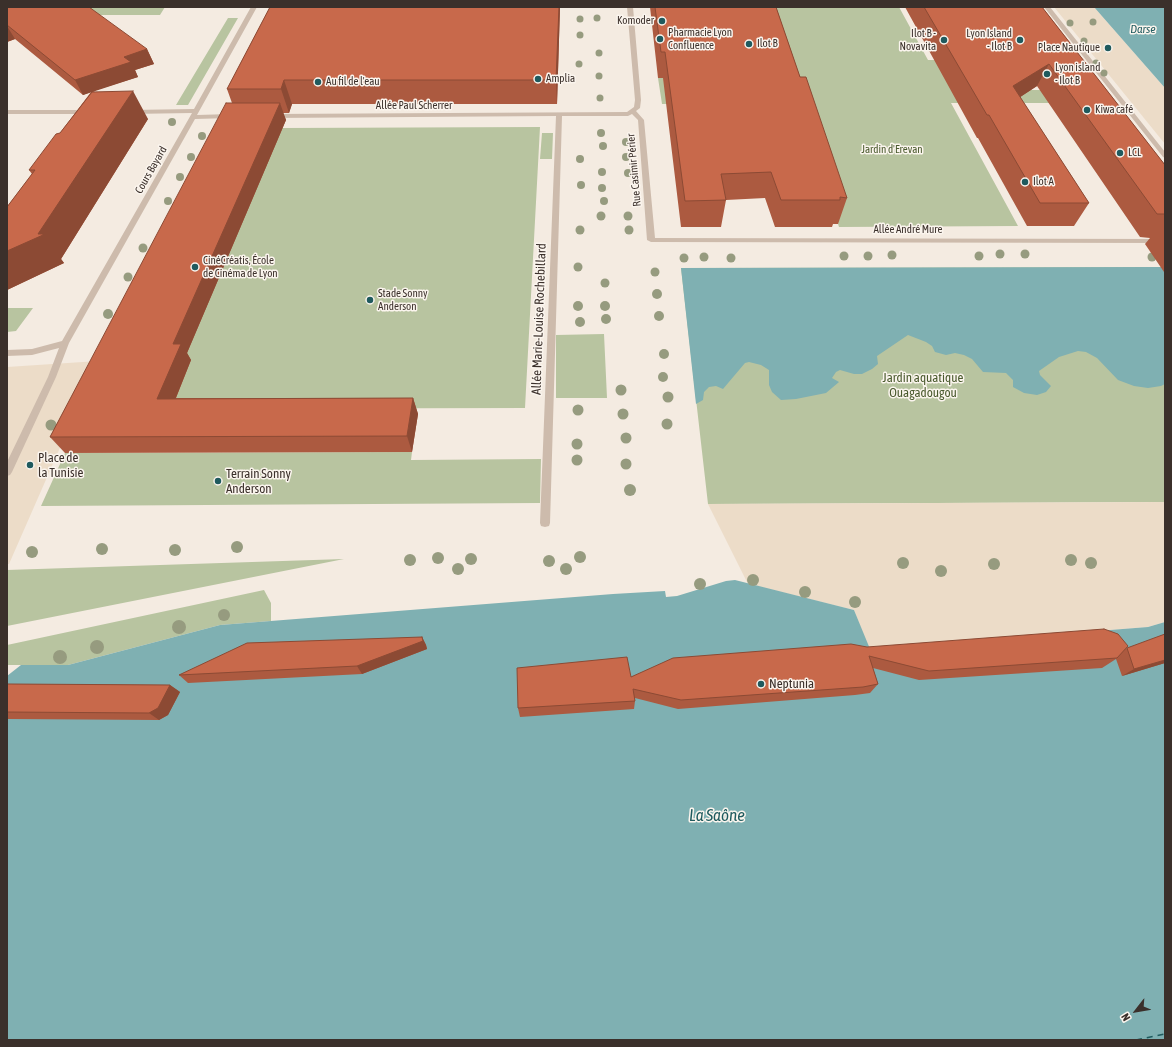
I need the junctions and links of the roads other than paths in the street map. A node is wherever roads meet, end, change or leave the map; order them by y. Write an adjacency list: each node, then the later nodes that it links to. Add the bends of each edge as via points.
1 (254, 7): 10 (street, Cours Bayard)
2 (630, 7): 9 (street, via 638,100 637,108)
3 (1047, 7): 5 (street)
4 (1116, 103): 5 (street)
5 (1123, 103): 14 (street)
6 (7, 112): 7 (street)
7 (96, 112)
8 (125, 112): 10 (street)
9 (633, 112): 13 (street, Allée Paul Scherrer, via 623,115); 15 (street, Rue Casimir Périer, via 641,120)
10 (195, 114): 11 (street); 17 (street, Cours Bayard)
11 (237, 116)
12 (260, 116): 13 (street, Allée Paul Scherrer)
13 (559, 116): 20 (street, Allée Marie-Louise Rochebillard)
14 (1165, 156)
15 (651, 240): 16 (street, Allée André Mure)
16 (1165, 241)
17 (65, 343): 18 (street, via 32,352); 19 (street, Cours Bayard, via 52,377)
18 (7, 353)
19 (7, 472)
20 (545, 523)

